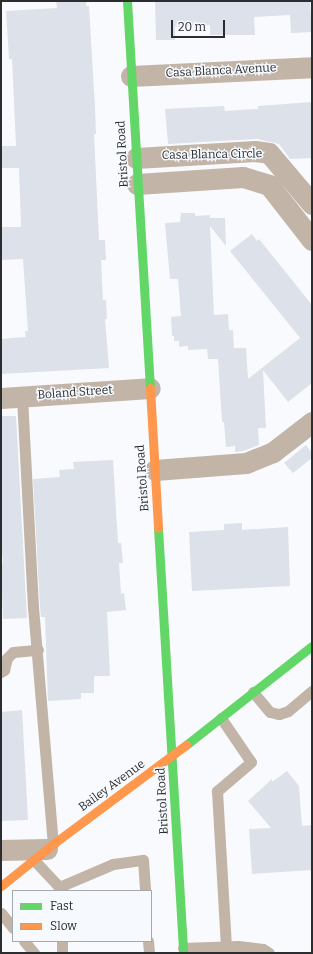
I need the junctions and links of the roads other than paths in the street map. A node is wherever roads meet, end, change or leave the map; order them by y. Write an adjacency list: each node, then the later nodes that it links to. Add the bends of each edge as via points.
1 (127, 1): 3 (street, Bristol Road)
2 (312, 67): 3 (street, Casa Blanca Avenue)
3 (131, 76): 4 (street, Bristol Road)
4 (136, 158): 5 (street, Bristol Road); 6 (street, Casa Blanca Circle, via 256,151 269,153)
5 (137, 184): 7 (street, via 243,177 269,185); 8 (street, Bristol Road)
6 (312, 204)
7 (312, 240)
8 (150, 388): 9 (street, Boland Street); 12 (street, Bristol Road)
9 (22, 397): 10 (street, Boland Street); 14 (lane, via 33,608)
10 (1, 398)
11 (312, 422): 12 (street, via 273,452 246,463)
12 (155, 470): 19 (street, Bristol Road)
13 (312, 646): 17 (street, Bailey Avenue)
14 (38, 650): 15 (lane, via 13,652 7,658); 21 (lane)
15 (1, 672)
16 (312, 691): 17 (lane, via 288,711 279,714 270,712)
17 (253, 692): 18 (street, Bailey Avenue)
18 (221, 718): 19 (street, Bailey Avenue); 30 (lane, via 251,762 217,791)
19 (172, 756): 21 (street, Bailey Avenue); 31 (street, Bristol Road)
20 (1, 850): 21 (street)
21 (45, 851): 22 (street, Bailey Avenue); 23 (lane)
22 (1, 886)
23 (59, 889): 24 (lane, via 113,864 143,860)
24 (145, 890)
25 (1, 913): 26 (lane)
26 (12, 927)
27 (25, 942): 32 (lane)
28 (62, 942): 33 (lane)
29 (148, 942): 34 (lane)
30 (226, 946): 31 (lane); 35 (lane, via 263,949)
31 (183, 951)
32 (34, 953)
33 (62, 953)
34 (148, 953)
35 (269, 953)

